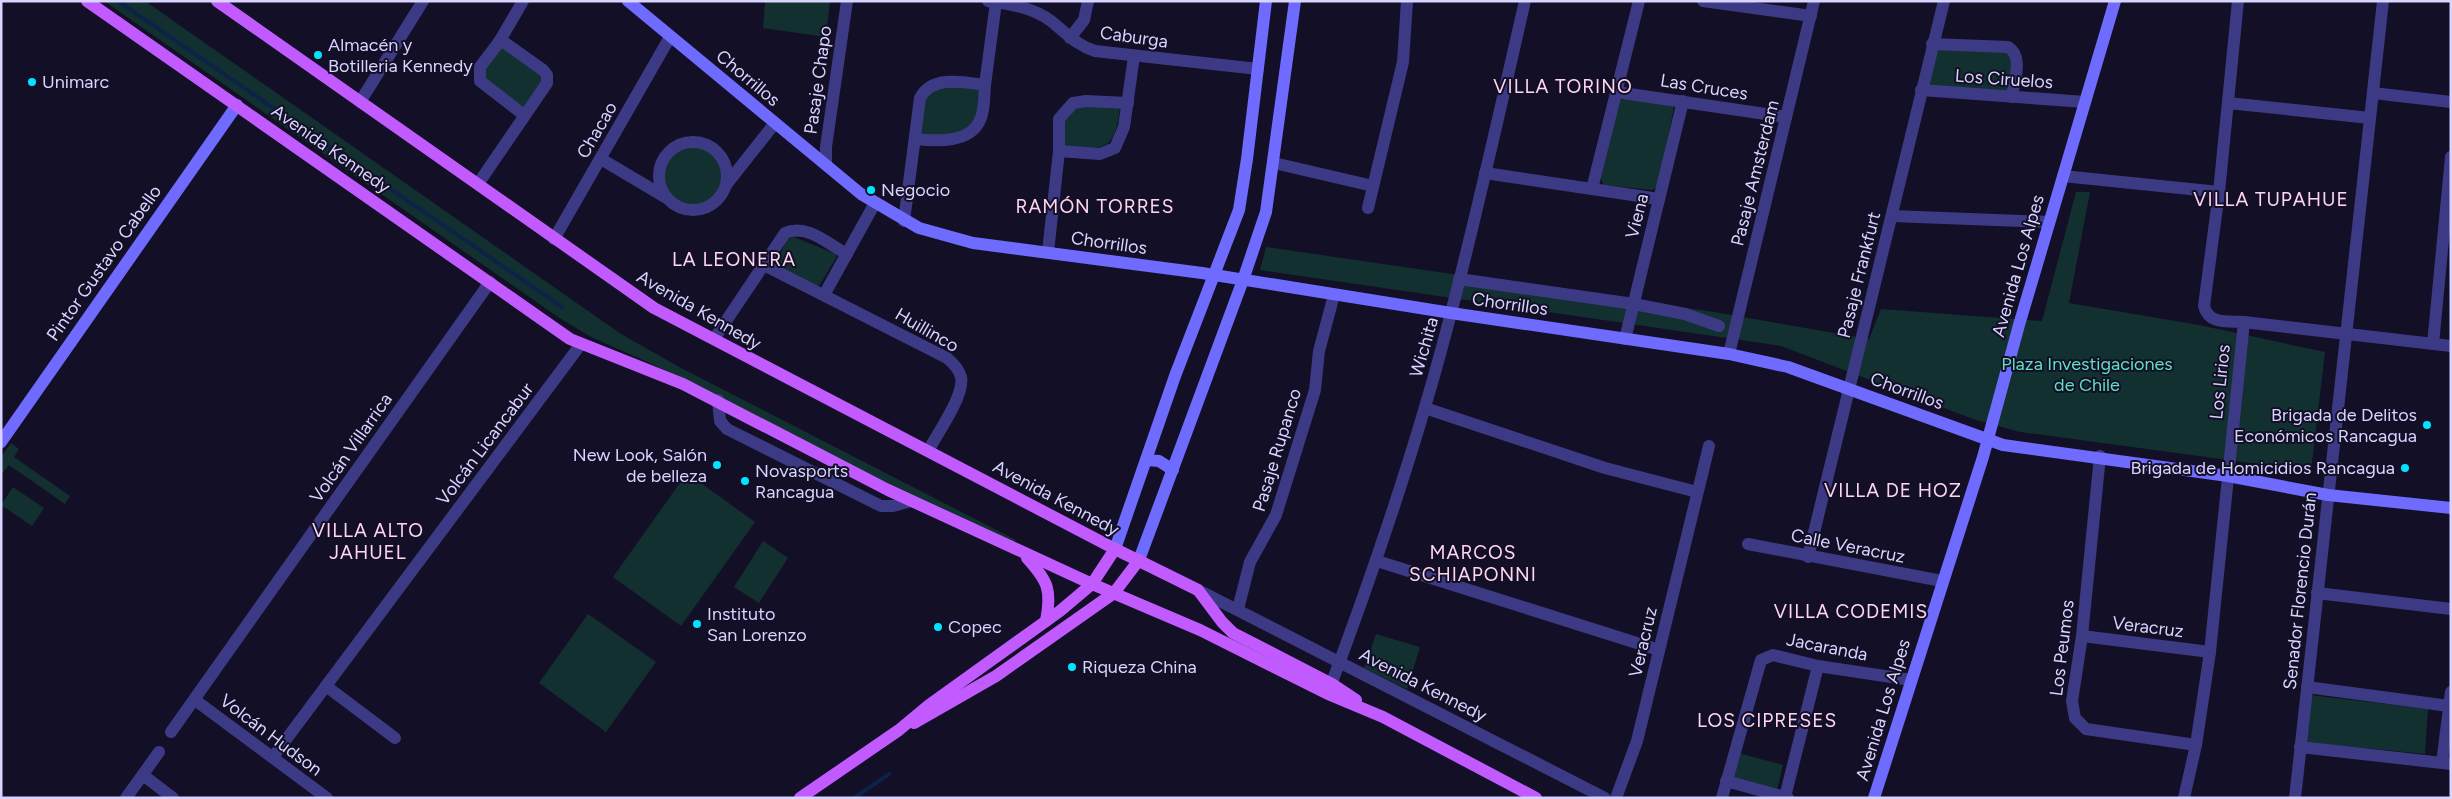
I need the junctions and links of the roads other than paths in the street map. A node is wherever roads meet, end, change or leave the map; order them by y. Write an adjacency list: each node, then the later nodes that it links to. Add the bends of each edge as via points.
1 (87, 1): 38 (main road, Avenida Kennedy)
2 (217, 1): 33 (main road, Avenida Kennedy)
3 (423, 1): 33 (street)
4 (522, 1): 23 (street)
5 (628, 1): 21 (street, Chorrillos)
6 (846, 1): 48 (street, Pasaje Chapo)
7 (1088, 1): 22 (street, via 1084,20)
8 (1266, 1): 26 (street)
9 (1295, 1): 47 (street)
10 (1407, 1): 53 (street, via 1403,62)
11 (1525, 1): 49 (street, Wichita)
12 (1638, 1): 29 (street)
13 (1703, 1): 20 (street)
14 (1814, 1): 20 (street, Pasaje Amsterdam)
15 (1944, 1): 24 (street, Pasaje Frankfurt)
16 (2115, 1): 34 (street, Avenida Los Alpes)
17 (2238, 1): 37 (street, Los Lirios)
18 (2383, 1): 30 (street, Senador Florencio Durán)
19 (992, 2): 22 (street, Caburga, via 1013,4 1050,19); 27 (street)
20 (1811, 16): 40 (street, Pasaje Amsterdam)
21 (670, 37): 42 (street, Chorrillos); 46 (street, Chacao)
22 (1070, 38): 25 (street, Caburga, via 1095,51)
23 (499, 42): 39 (street, via 480,67 480,82); 39 (street, via 505,43 547,75 547,83)
24 (1932, 44): 28 (street, Pasaje Frankfurt); 31 (street, via 2008,47 2014,50 2018,58)
25 (1134, 56): 26 (street, Caburga); 36 (street)
26 (1258, 69): 68 (street, via 1242,197)
27 (985, 85): 43 (street, via 981,116 974,129 942,141); 43 (street, via 939,82 928,86 920,98)
28 (1921, 90): 31 (street, Los Ciruelos); 60 (street, Pasaje Frankfurt)
29 (1616, 92): 32 (street, Las Cruces); 54 (street)
30 (2373, 92): 35 (street); 41 (street, Senador Florencio Durán)
31 (2012, 97): 34 (street, Los Ciruelos)
32 (1683, 101): 40 (street, Las Cruces); 57 (street, Viena)
33 (360, 102): 51 (main road, Avenida Kennedy)
34 (2085, 102): 50 (street, Avenida Los Alpes)
35 (2451, 102)
36 (1128, 103): 44 (street, via 1124,127 1115,148 1100,154); 44 (street, via 1073,103 1059,119)
37 (2228, 103): 41 (street); 55 (street, Los Lirios)
38 (238, 106): 71 (main road, Avenida Kennedy); 89 (street, Pintor Gustavo Cabello)
39 (524, 115): 51 (street)
40 (1786, 117): 84 (street, Pasaje Amsterdam)
41 (2370, 118): 78 (street, Senador Florencio Durán)
42 (775, 123): 48 (street, Chorrillos); 52 (street)
43 (915, 138): 61 (street)
44 (1059, 151): 65 (street)
45 (2451, 157): 64 (street)
46 (601, 159): 56 (street); 63 (street, Chacao)
47 (1274, 163): 53 (street); 70 (street, via 1268,204)
48 (826, 164): 58 (street, Chorrillos)
49 (1484, 173): 54 (street); 69 (street, Wichita)
50 (2063, 176): 55 (street); 62 (street, Avenida Los Alpes)
51 (478, 184): 63 (main road, Avenida Kennedy)
52 (726, 185): 56 (street, via 716,201 700,210 682,208); 56 (street, via 725,164 720,154 702,142 680,143 668,153 660,167 661,189)
53 (1373, 186): 59 (street)
54 (1592, 189): 57 (street)
55 (2219, 192): 76 (street, Los Lirios, via 2204,306 2207,315 2214,320)
56 (667, 198)
57 (1659, 199): 74 (street, Viena)
58 (875, 203): 61 (street, Chorrillos); 66 (street)
59 (1368, 208)
60 (1892, 216): 62 (street); 85 (street, Pasaje Frankfurt)
61 (904, 221): 65 (street, Chorrillos, via 951,238)
62 (2049, 222): 88 (street, Avenida Los Alpes)
63 (554, 239): 79 (main road, Avenida Kennedy, via 654,308)
64 (2447, 242): 82 (street)
65 (1048, 252): 68 (street, Chorrillos)
66 (847, 254): 67 (street, via 805,230 793,229 785,233); 72 (street)
67 (764, 265): 72 (street, Huillinco); 79 (street)
68 (1214, 275): 70 (street, Chorrillos); 93 (street)
69 (1459, 279): 74 (street); 75 (street, Wichita)
70 (1243, 280): 73 (street, Chorrillos); 94 (street)
71 (490, 282): 81 (main road, Avenida Kennedy); 124 (street, Volcán Villarrica)
72 (824, 294): 91 (street, Huillinco, via 947,358 958,370 961,378 959,394)
73 (1334, 295): 75 (street, Chorrillos); 111 (street, Pasaje Rupanco, via 1319,351 1315,390 1276,515 1250,562)
74 (1634, 304): 77 (street, via 1685,314); 80 (street, Viena)
75 (1451, 313): 80 (street, Chorrillos); 87 (street, Wichita)
76 (2244, 322): 78 (street); 95 (street, Los Lirios)
77 (1719, 326)
78 (2346, 334): 82 (street); 97 (street, Senador Florencio Durán)
79 (714, 339): 91 (main road, Avenida Kennedy)
80 (1626, 339): 84 (street, Chorrillos)
81 (581, 344): 86 (main road, Avenida Kennedy); 120 (street, Volcán Licancabur)
82 (2433, 344): 83 (street)
83 (2451, 346)
84 (1729, 354): 85 (street, Chorrillos, via 1788,367)
85 (1849, 388): 88 (street, Chorrillos); 103 (street, Pasaje Frankfurt)
86 (718, 400): 98 (main road, Avenida Kennedy, via 810,452); 98 (street, via 720,421 727,429 881,506)
87 (1425, 408): 96 (street, via 1605,468); 105 (street, Wichita)
88 (1988, 440): 92 (street, Chorrillos, via 2023,448); 106 (street, Avenida Los Alpes)
89 (1, 442)
90 (1709, 446): 96 (street, Veracruz)
91 (928, 452): 101 (main road, Avenida Kennedy)
92 (2100, 456): 95 (street, Chorrillos); 114 (street, Los Peumos)
93 (1146, 460): 94 (street, via 1159,461); 101 (street)
94 (1172, 470): 104 (street)
95 (2228, 476): 97 (street, Chorrillos); 116 (street, Los Lirios)
96 (1697, 492): 115 (street, Veracruz)
97 (2328, 495): 99 (street, Chorrillos); 110 (street, Senador Florencio Durán)
98 (911, 501): 102 (main road, Avenida Kennedy)
99 (2451, 508)
100 (1748, 544): 103 (street, Calle Veracruz)
101 (1115, 549): 104 (main road, Avenida Kennedy); 107 (main road)
102 (1024, 554): 107 (main road, Avenida Kennedy); 113 (main road, via 1046,581 1049,604)
103 (1808, 557): 106 (street, Calle Veracruz)
104 (1139, 560): 108 (main road, Avenida Kennedy); 109 (main road)
105 (1377, 561): 115 (street); 117 (street, Wichita)
106 (1942, 581): 119 (street, Avenida Los Alpes)
107 (1092, 584): 109 (main road, Avenida Kennedy); 113 (main road)
108 (1198, 590): 111 (street, Avenida Kennedy); 122 (main road, Avenida Kennedy, via 1233,632)
109 (1114, 593): 122 (main road, Avenida Kennedy); 126 (main road, via 996,676)
110 (2317, 593): 112 (street); 121 (street, Senador Florencio Durán)
111 (1238, 609): 117 (street, Avenida Kennedy)
112 (2451, 609)
113 (1046, 621): 126 (main road)
114 (2082, 636): 116 (street, Veracruz); 129 (street, Los Peumos, via 2072,701 2076,718 2086,729)
115 (1659, 650): 143 (street, Veracruz, via 1638,742)
116 (2210, 652): 129 (street, Los Lirios)
117 (1341, 663): 122 (street, Wichita); 142 (street, Avenida Kennedy)
118 (1818, 666): 119 (street, Jacaranda); 135 (street, Jacaranda, via 1773,655 1761,660); 136 (street)
119 (1912, 680): 145 (street, Avenida Los Alpes)
120 (326, 686): 128 (street); 132 (street, Volcán Licancabur)
121 (2307, 687): 125 (street); 130 (street, Senador Florencio Durán)
122 (1330, 689): 141 (main road, Avenida Kennedy)
123 (2451, 692): 125 (street)
124 (195, 700): 127 (street, Volcán Villarrica); 132 (street, Volcán Hudson)
125 (2449, 706): 133 (street)
126 (899, 730): 140 (main road)
127 (171, 732)
128 (395, 738)
129 (2196, 745): 146 (street, Los Lirios)
130 (2300, 748): 133 (street); 147 (street, Senador Florencio Durán)
131 (159, 752): 134 (street)
132 (273, 757): 139 (street, Volcán Hudson)
133 (2446, 764)
134 (143, 775): 137 (street); 138 (street)
135 (1726, 781): 136 (street); 144 (street, Jacaranda)
136 (1786, 797)
137 (126, 798)
138 (173, 798)
139 (327, 798)
140 (800, 798)
141 (1536, 798)
142 (1605, 798)
143 (1616, 798)
144 (1722, 798)
145 (1874, 798)
146 (2184, 798)
147 (2295, 798)

